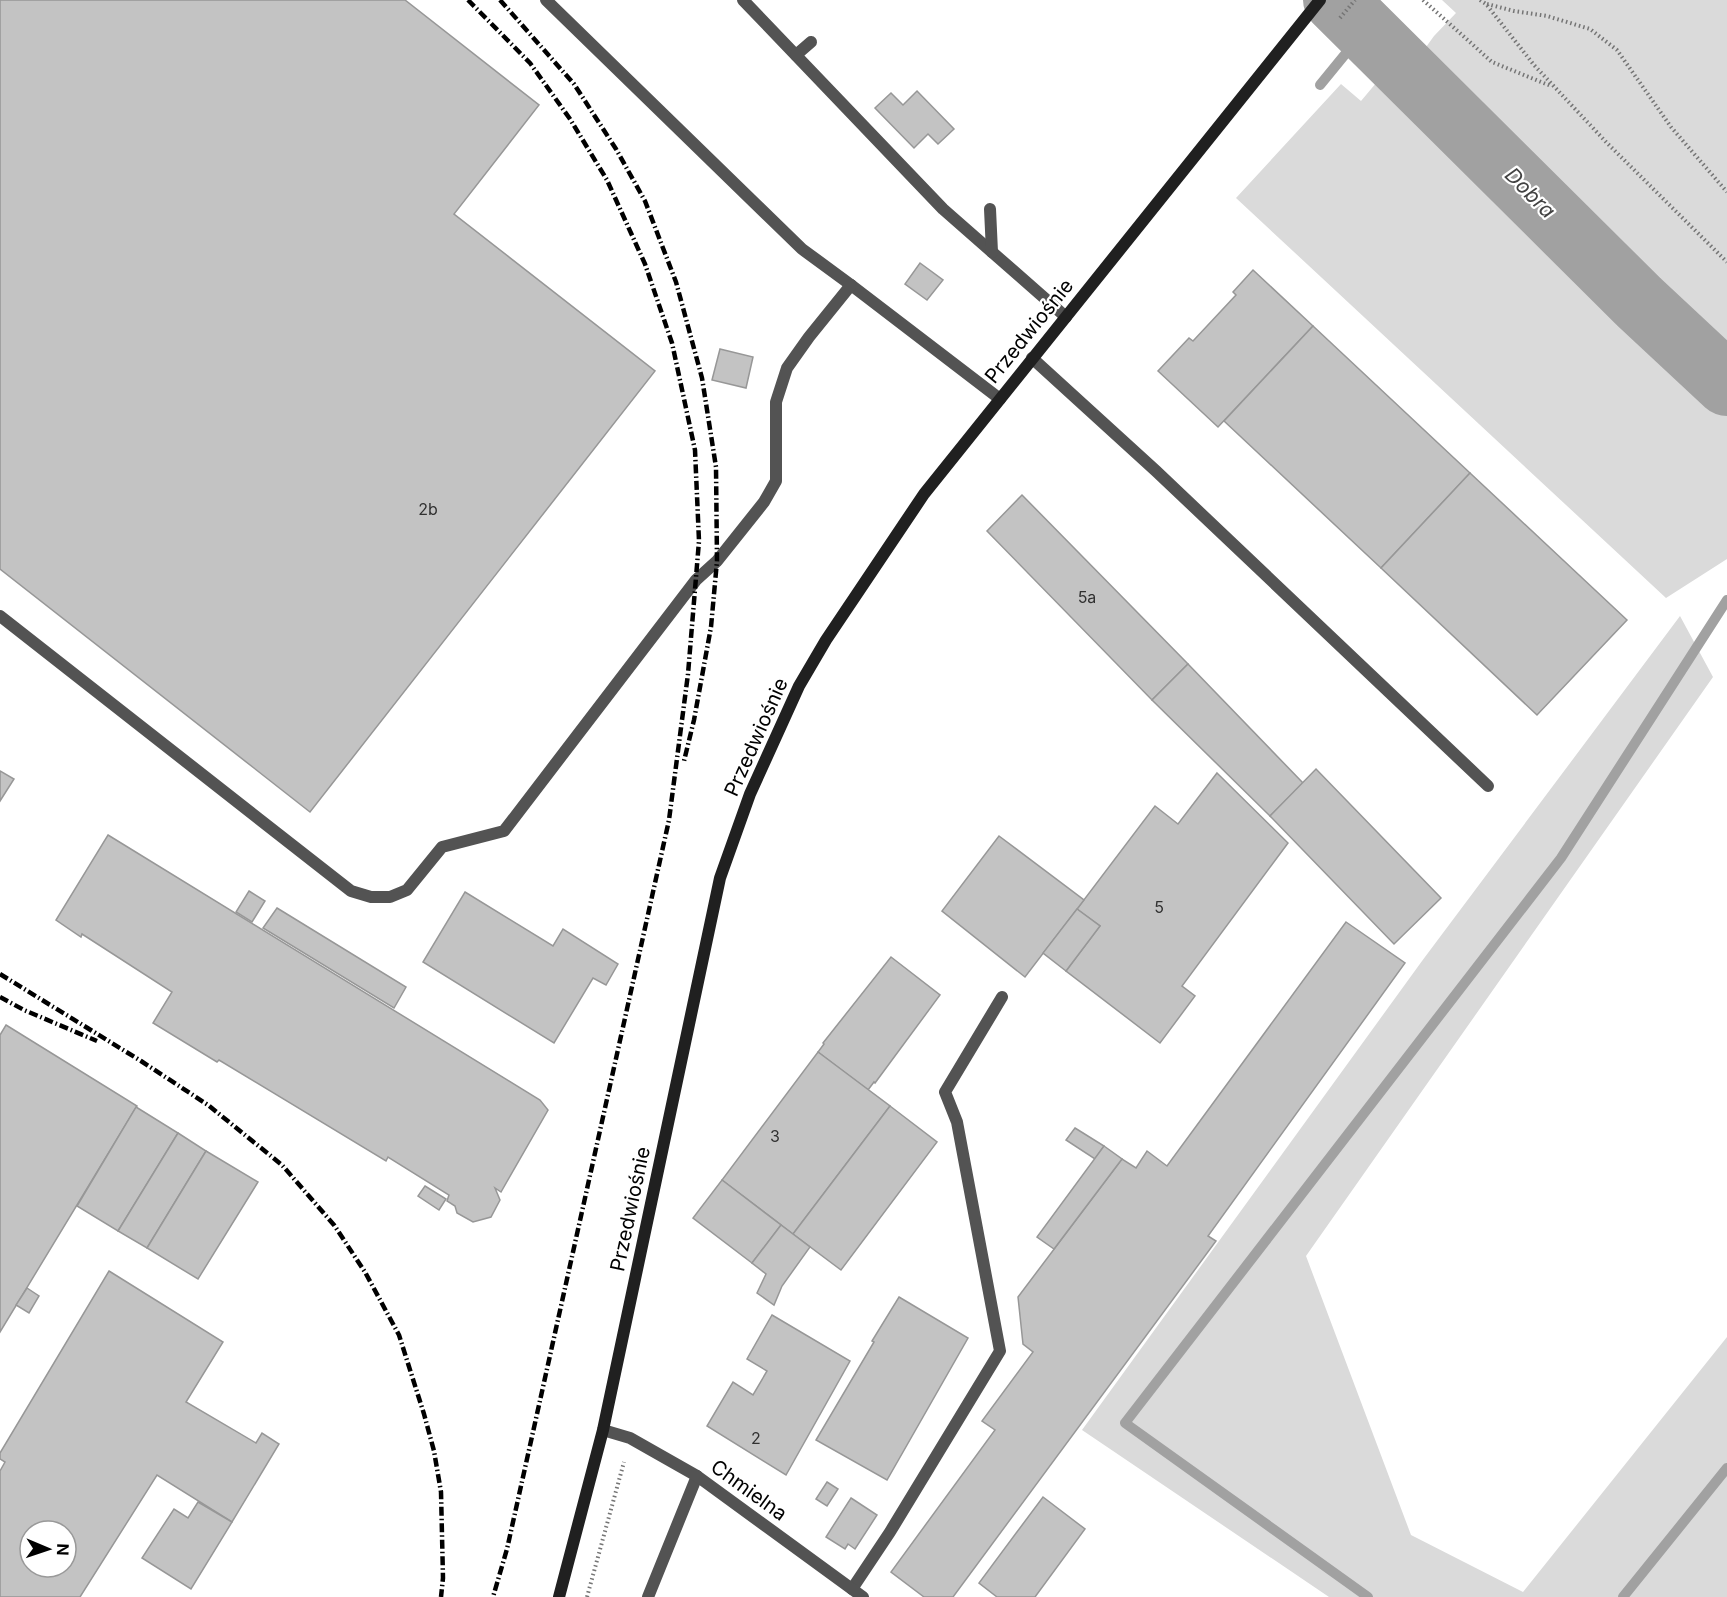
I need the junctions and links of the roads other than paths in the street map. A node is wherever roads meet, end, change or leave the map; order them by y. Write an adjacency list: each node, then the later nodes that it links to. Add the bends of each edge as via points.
1 (546, 0): 8 (street, via 802,249)
2 (742, 0): 5 (street)
3 (1320, 0): 9 (street, Przedwiośnie)
4 (811, 42): 5 (street)
5 (796, 55): 7 (street, via 943,208)
6 (990, 209): 7 (street)
7 (992, 252): 9 (street)
8 (851, 285): 11 (street); 12 (street, via 788,368 776,402 776,481 764,502 717,561 696,580 504,831 442,847 407,890 390,897 351,891)
9 (1066, 317): 10 (street, Przedwiośnie)
10 (1032, 358): 11 (street, Przedwiośnie); 13 (street)
11 (1000, 399): 15 (street, Przedwiośnie, via 924,494 826,640 799,686 750,794 720,878)
12 (0, 616)
13 (1488, 786)
14 (1002, 997): 17 (street, via 945,1092 957,1122 1000,1352)
15 (603, 1430): 16 (street, Chmielna, via 630,1438); 18 (street, Przedwiośnie)
16 (697, 1476): 17 (street, Chmielna); 19 (street)
17 (852, 1589): 20 (street, Chmielna)
18 (559, 1597)
19 (648, 1597)
20 (863, 1597)

